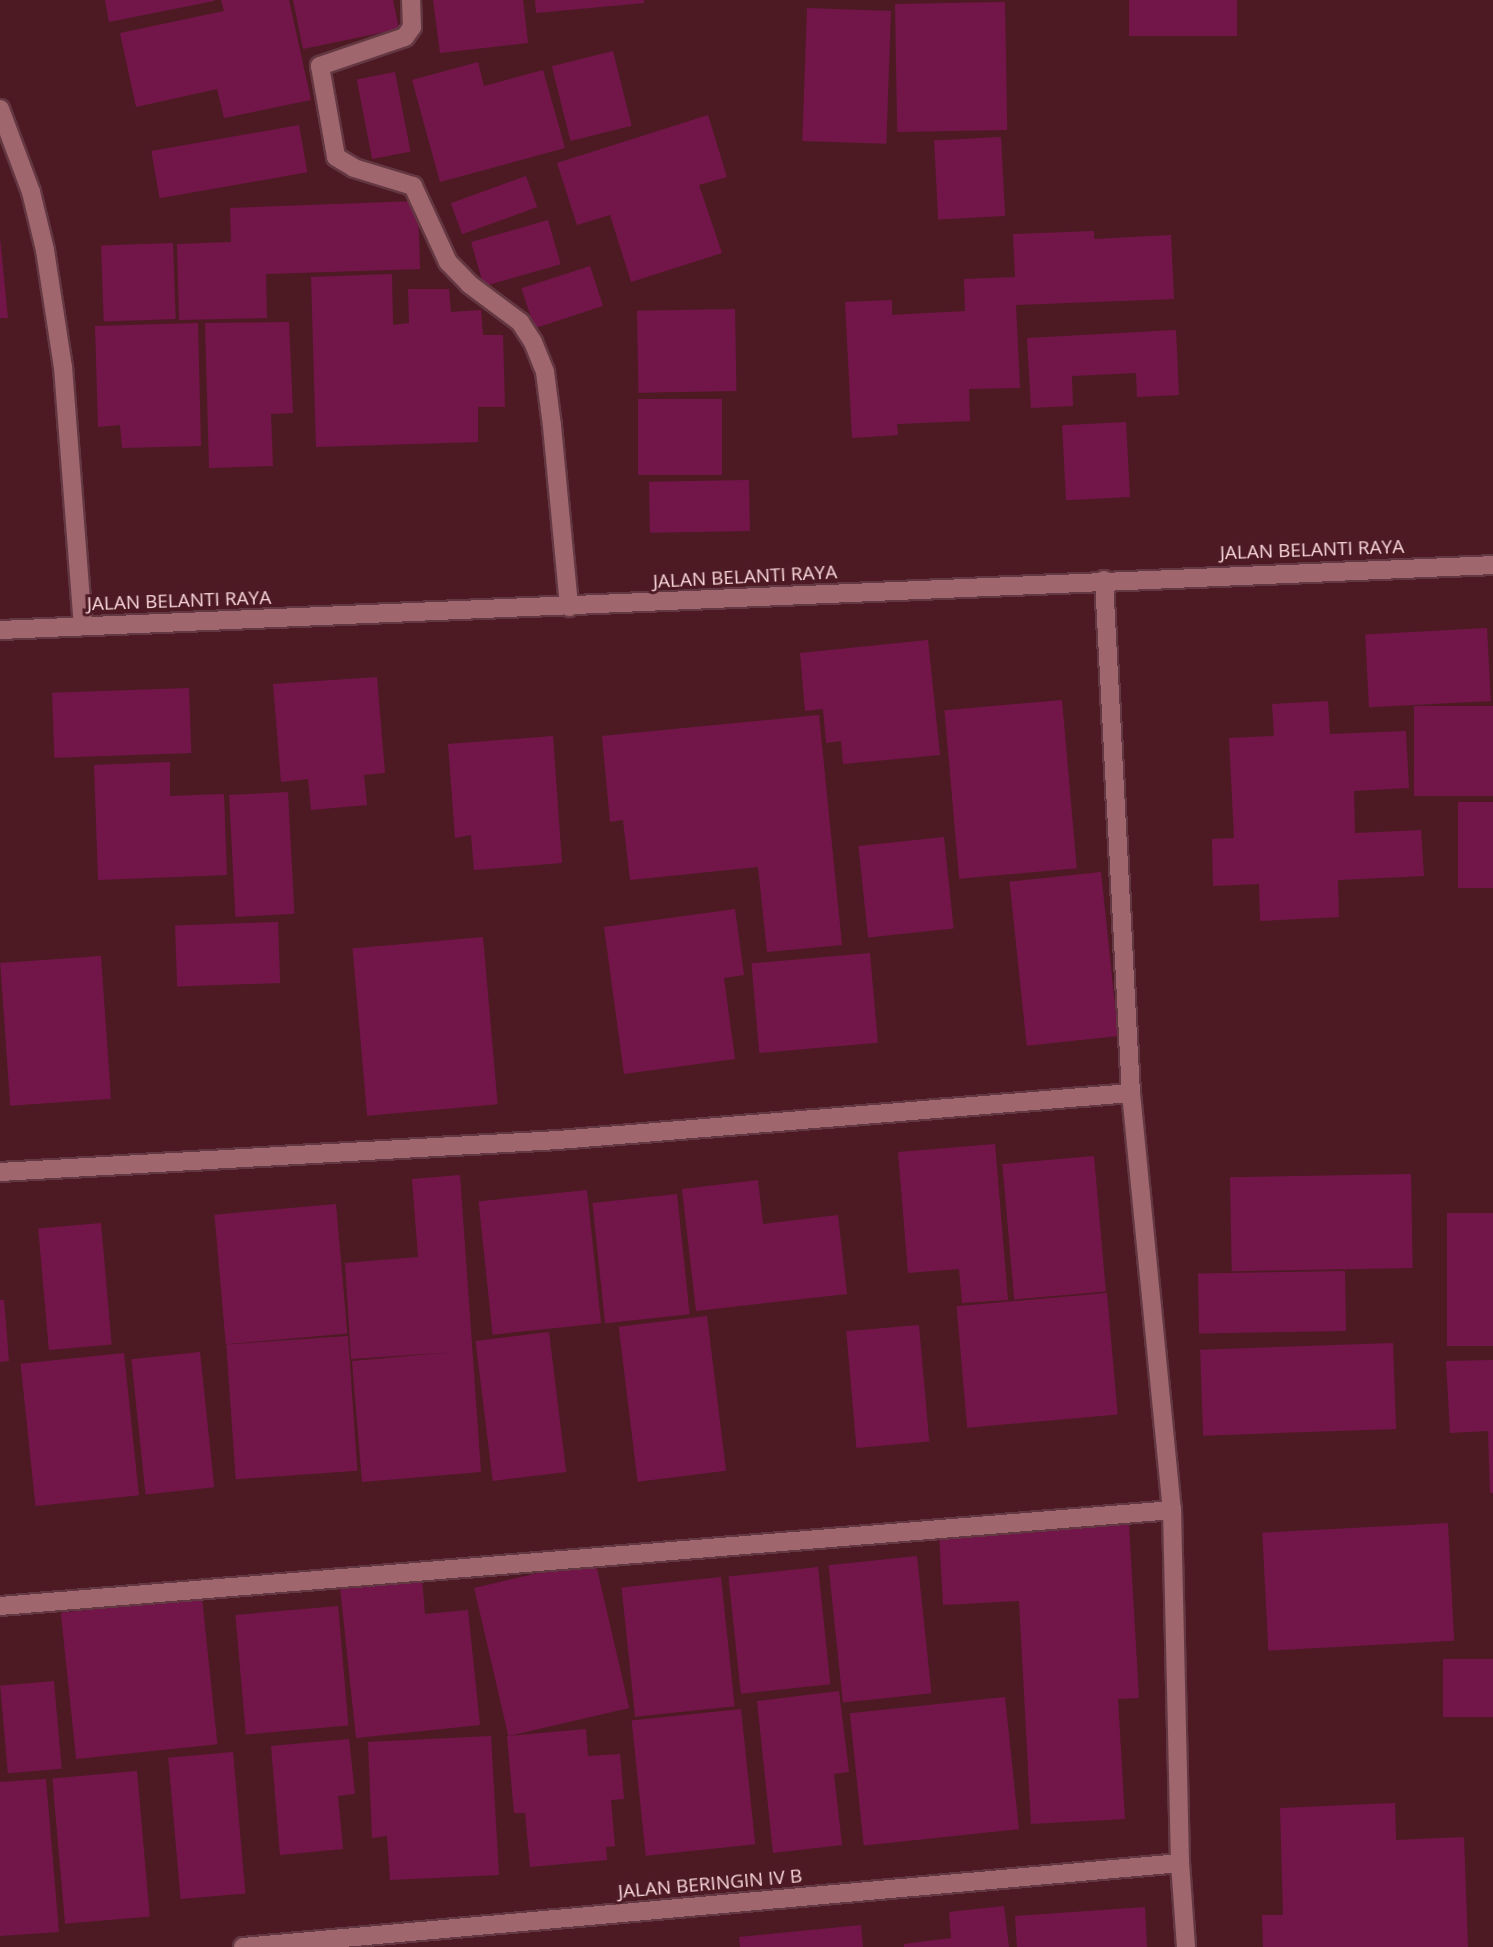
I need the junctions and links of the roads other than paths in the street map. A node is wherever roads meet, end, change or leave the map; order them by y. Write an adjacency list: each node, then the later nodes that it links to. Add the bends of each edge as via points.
1 (411, 0): 5 (street, via 412,27 405,37 320,66 336,157 354,169 413,186 448,262 520,323 533,342 545,372)
2 (0, 109): 6 (street, via 31,192 45,250 63,367)
3 (1493, 565): 4 (street, JALAN BELANTI RAYA)
4 (1104, 580): 5 (street, JALAN BELANTI RAYA); 8 (street)
5 (569, 607): 6 (street, JALAN BELANTI RAYA)
6 (83, 625): 7 (street, JALAN BELANTI RAYA)
7 (0, 630)
8 (1131, 1093): 9 (street, via 558,1140); 10 (street)
9 (0, 1172)
10 (1172, 1510): 11 (street); 12 (street)
11 (0, 1606)
12 (1180, 1863): 13 (street, JALAN BERINGIN IV B); 14 (street)
13 (243, 1947)
14 (1186, 1947)

